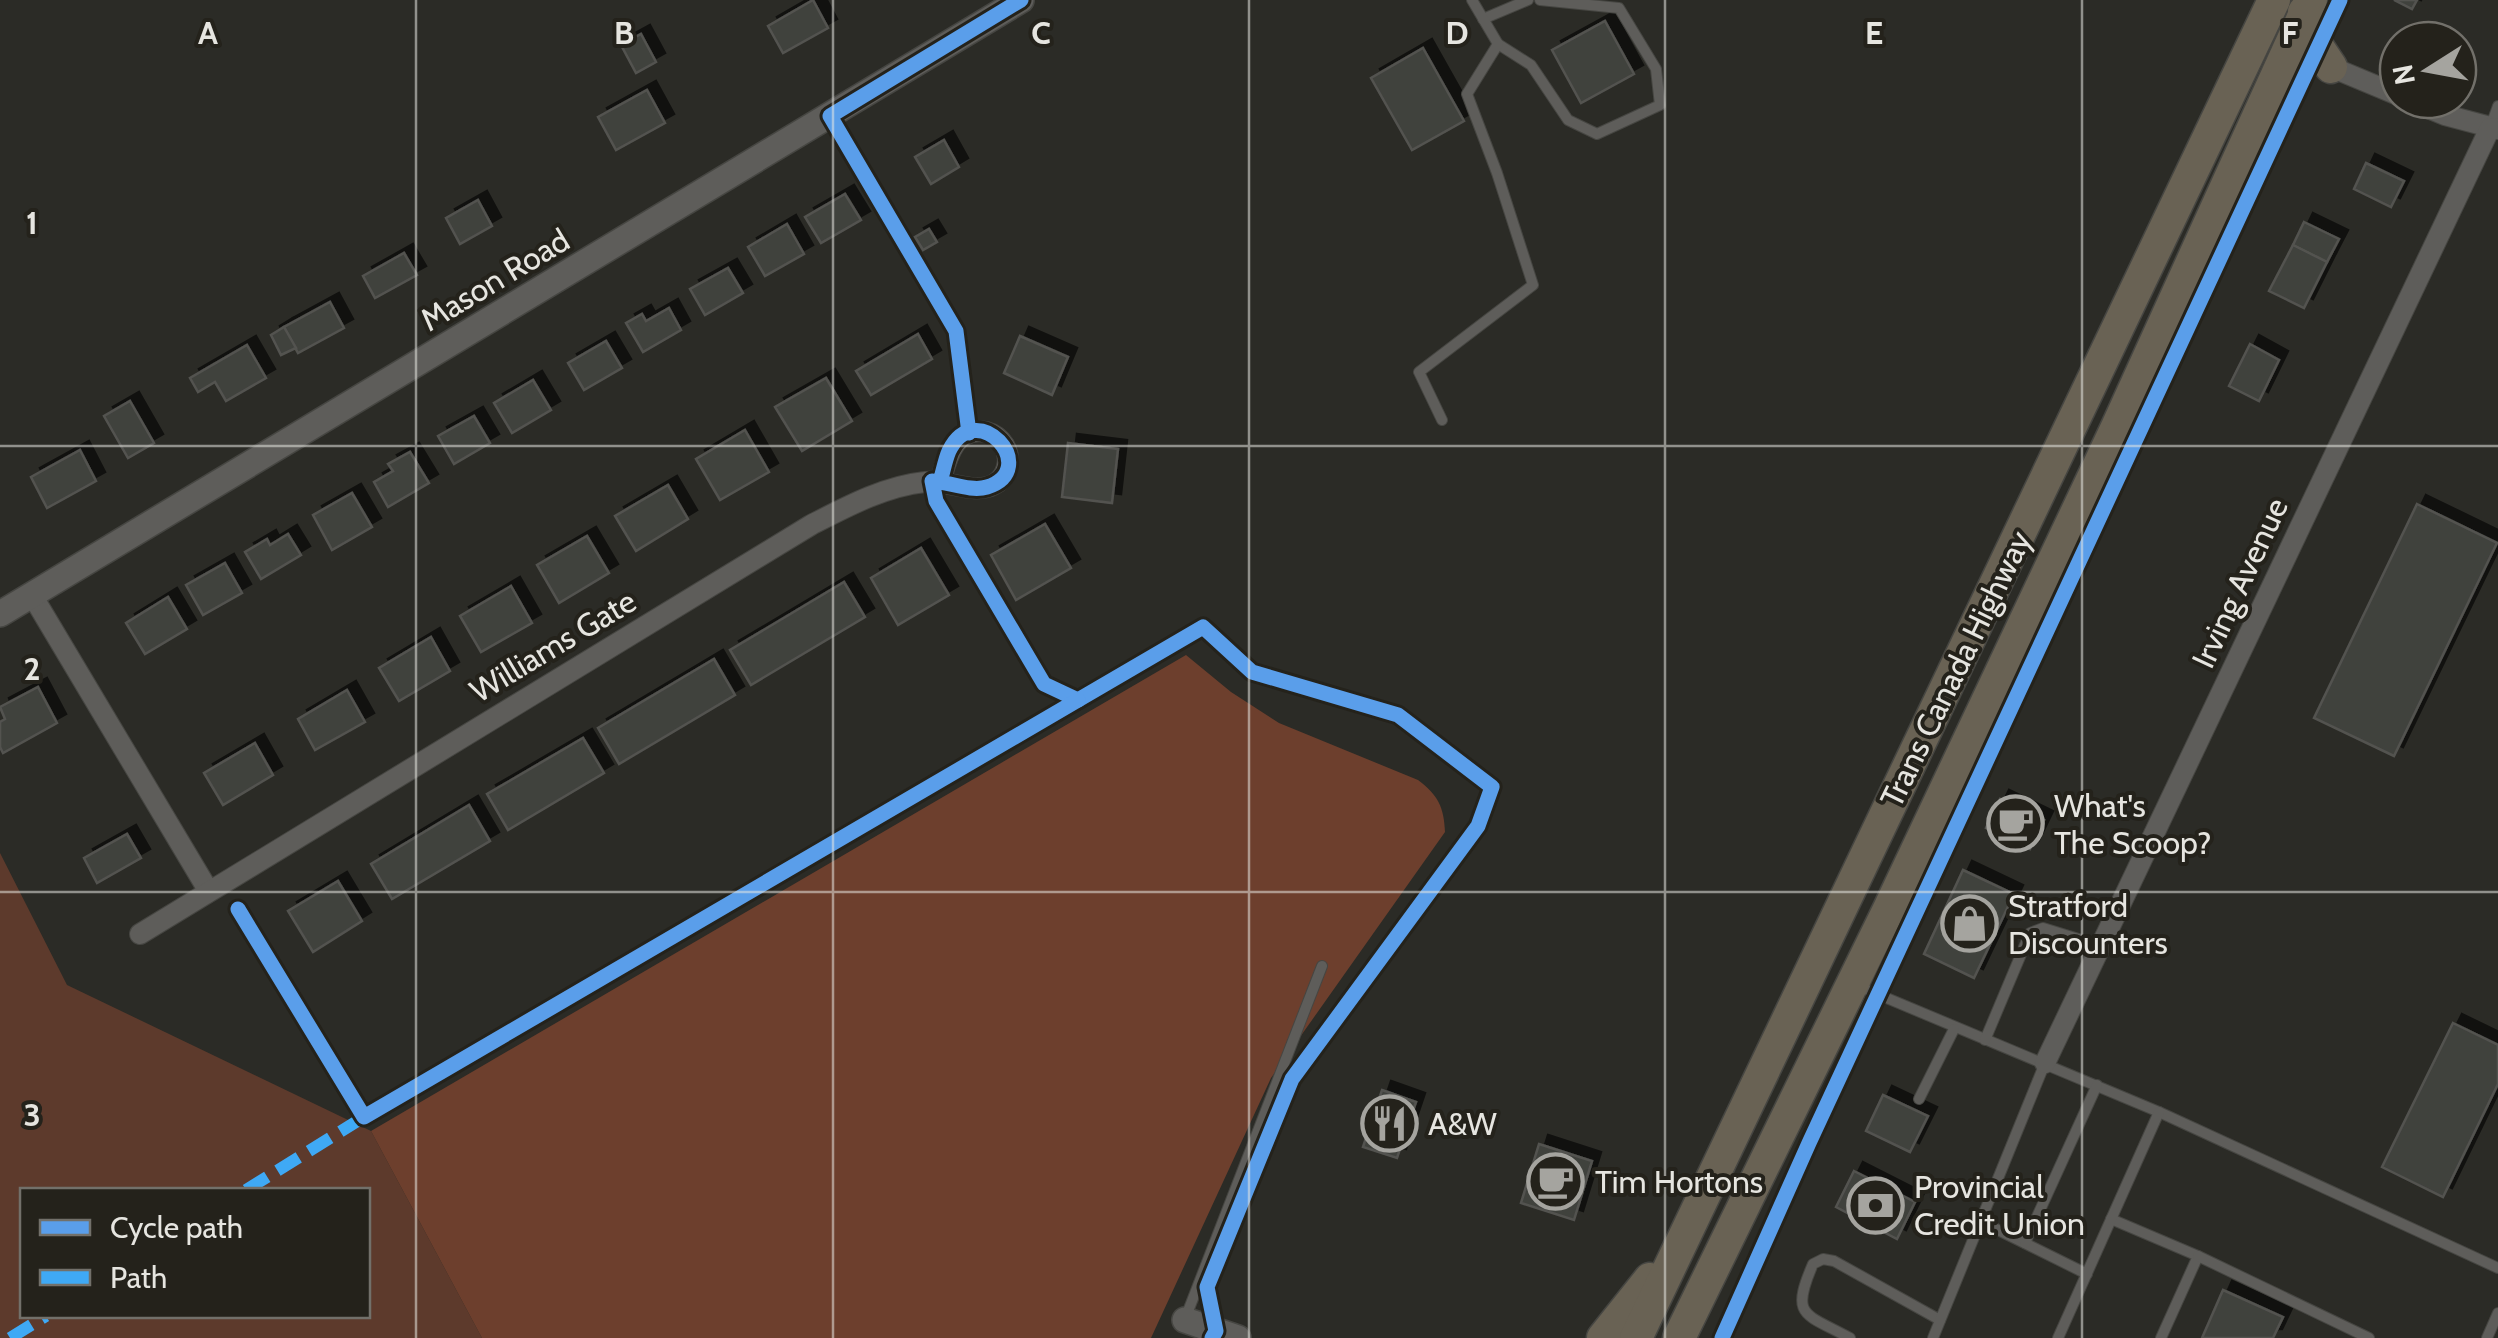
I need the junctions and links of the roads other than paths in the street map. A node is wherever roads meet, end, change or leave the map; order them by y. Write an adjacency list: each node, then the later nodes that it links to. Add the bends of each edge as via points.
1 (1021, 0): 16 (street, Mason Road)
2 (1472, 0): 6 (lane)
3 (1528, 0): 6 (lane)
4 (1540, 0): 7 (lane, via 1619,8 1656,69 1660,105 1597,134 1568,120 1531,65)
5 (2296, 4): 8 (highway); 9 (highway, Trans Canada Highway); 31 (highway, Trans Canada Highway)
6 (1483, 19): 7 (lane)
7 (1498, 44): 14 (lane, via 1467,94 1533,285 1419,372)
8 (2331, 67): 9 (highway); 10 (street)
9 (2275, 78): 22 (highway, Trans Canada Highway)
10 (2378, 87)
11 (2498, 106): 13 (lane)
12 (2463, 120): 13 (street)
13 (2494, 128): 20 (street, Irving Avenue)
14 (1442, 420)
15 (940, 482): 18 (street, Williams Gate, via 891,490 811,526)
16 (32, 595): 17 (street, Mason Road); 18 (street)
17 (0, 614)
18 (208, 890): 19 (street, Williams Gate)
19 (140, 934)
20 (2100, 946): 24 (lane, via 2043,928 2030,933); 25 (street, Irving Avenue)
21 (1322, 966): 38 (lane)
22 (1852, 984): 23 (lane); 42 (highway, Trans Canada Highway)
23 (1954, 1028): 24 (lane); 27 (lane)
24 (1985, 1040): 25 (lane)
25 (2044, 1063): 26 (lane); 30 (lane)
26 (2097, 1085): 28 (lane); 32 (lane)
27 (1919, 1099)
28 (2160, 1112): 29 (lane); 34 (lane)
29 (2111, 1219): 33 (lane); 35 (lane)
30 (1982, 1222): 32 (lane); 37 (lane)
31 (1684, 1236): 40 (highway); 41 (highway, Trans Canada Highway)
32 (2025, 1243): 35 (lane)
33 (2198, 1256): 46 (lane); 47 (lane)
34 (2498, 1268)
35 (2087, 1274): 45 (lane)
36 (2498, 1313): 48 (lane)
37 (1940, 1320): 43 (lane, via 1834,1261 1813,1264 1802,1306); 44 (lane)
38 (1181, 1329): 39 (street)
39 (1238, 1338)
40 (1603, 1338)
41 (1636, 1338)
42 (1679, 1338)
43 (1850, 1338)
44 (1933, 1338)
45 (2058, 1338)
46 (2162, 1338)
47 (2369, 1338)
48 (2487, 1338)

